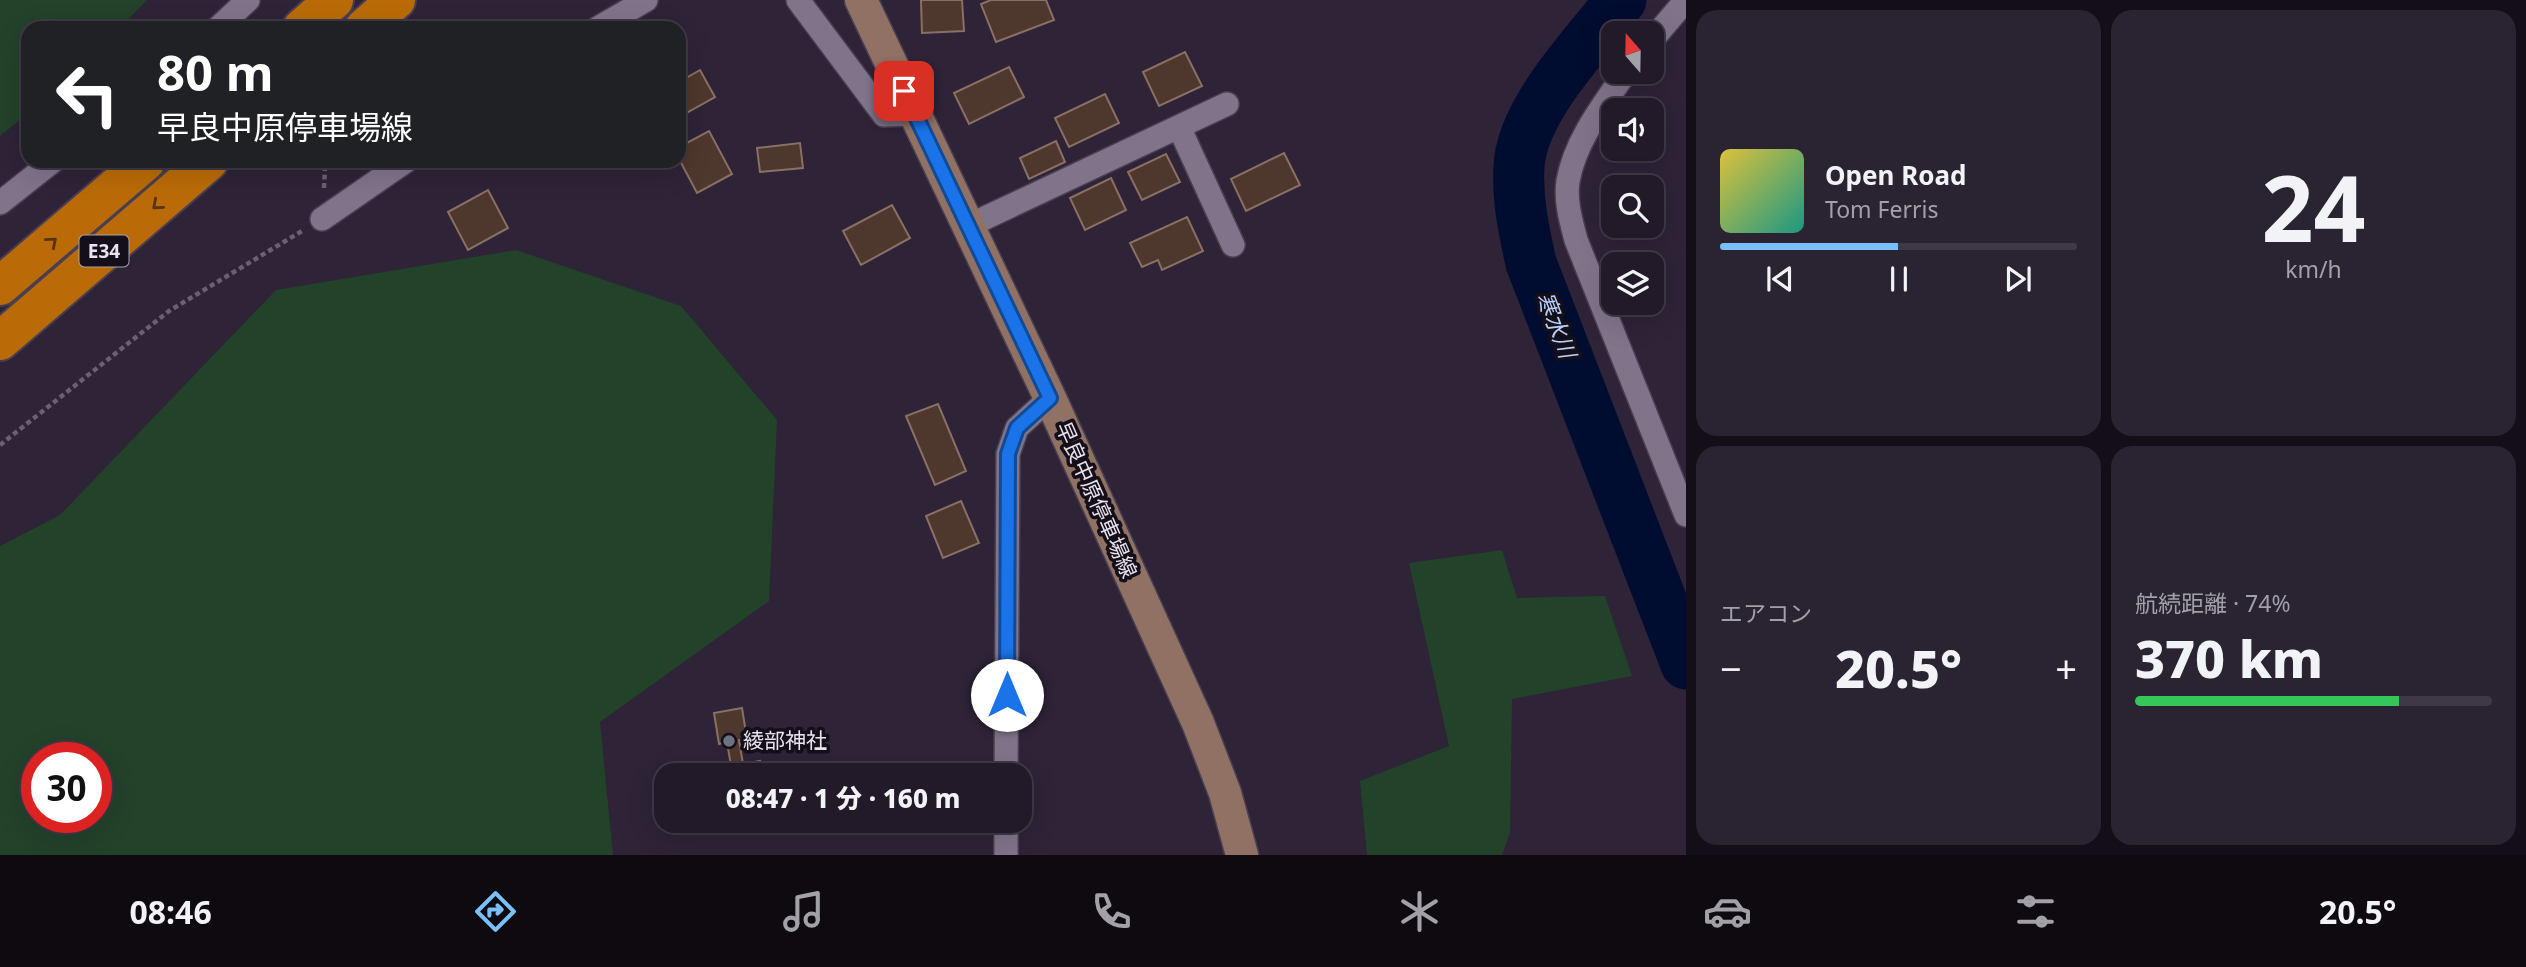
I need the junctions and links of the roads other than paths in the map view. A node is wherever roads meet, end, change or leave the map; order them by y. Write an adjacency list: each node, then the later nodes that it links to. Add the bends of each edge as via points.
1 (248, 0): 8 (street)
2 (334, 0): 9 (highway)
3 (396, 0): 10 (highway)
4 (646, 0): 11 (street)
5 (798, 0): 15 (street, via 884,115)
6 (861, 0): 15 (main road, 早良中原停車場線)
7 (1686, 0): 12 (street)
8 (226, 21)
9 (310, 21)
10 (372, 21)
11 (610, 21)
12 (1664, 26)
13 (1618, 84): 28 (street, via 1578,150 1568,182 1568,208 1576,240)
14 (1227, 104): 16 (street)
15 (915, 114): 23 (main road, 早良中原停車場線)
16 (1179, 127): 23 (street); 24 (street)
17 (44, 168): 21 (street)
18 (138, 168): 25 (highway, E34, one-way to 18)
19 (201, 168): 26 (highway, E34, one-way to 26)
20 (395, 168): 22 (street)
21 (0, 203)
22 (322, 219)
23 (968, 226): 27 (main road, 早良中原停車場線)
24 (1233, 245)
25 (0, 286)
26 (0, 341)
27 (1050, 398): 29 (street, via 1017,428 1008,454); 32 (main road, 早良中原停車場線, via 1198,723)
28 (1686, 515)
29 (1006, 763)
30 (1006, 833): 31 (street)
31 (1006, 855)
32 (1242, 855)

